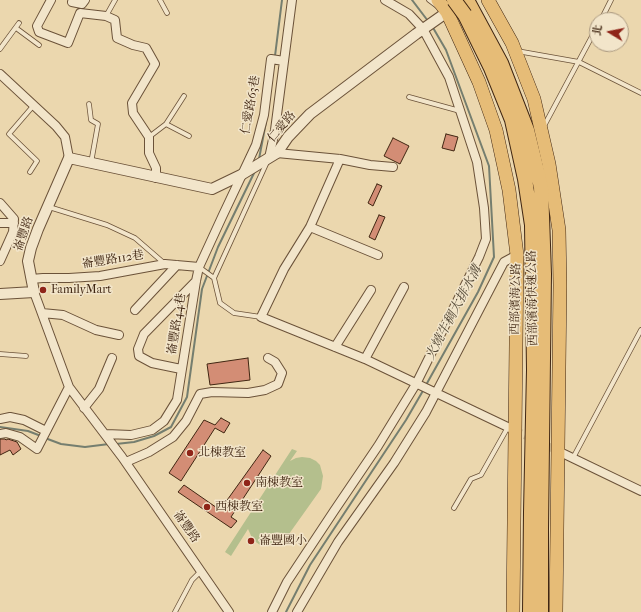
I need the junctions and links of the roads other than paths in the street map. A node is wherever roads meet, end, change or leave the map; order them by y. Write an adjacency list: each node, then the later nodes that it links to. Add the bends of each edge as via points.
1 (51, 0): 16 (street, via 37,26 39,32 68,43 80,13)
2 (85, 0): 11 (street, via 82,4)
3 (115, 0): 16 (lane)
4 (160, 0): 15 (lane)
5 (292, 0): 24 (street)
6 (386, 0): 19 (street, via 409,14)
7 (429, 0): 12 (lane, via 432,4)
8 (438, 0): 12 (main road, 西部濱海公路)
9 (488, 0): 23 (main road)
10 (612, 0): 14 (lane)
11 (72, 2)
12 (451, 6): 13 (highway, 西部濱海快速公路, bridge); 19 (street, 仁愛路); 51 (main road, 西部濱海公路, via 496,130 509,190)
13 (467, 6): 95 (highway, 西部濱海快速公路, via 512,120 532,226 534,370); 96 (highway, 西部濱海快速公路, via 501,62 528,130 541,187 544,274)
14 (605, 12)
15 (167, 13)
16 (106, 16): 36 (street, via 115,20 117,38 146,48 154,64 132,103 133,113)
17 (19, 23): 18 (lane)
18 (16, 28): 21 (lane); 22 (lane)
19 (423, 29): 32 (street, via 449,77); 37 (street, 仁愛路, via 310,114)
20 (589, 43): 25 (lane)
21 (39, 45)
22 (0, 49)
23 (514, 50): 25 (lane); 34 (main road, via 534,99)
24 (284, 61): 37 (street); 43 (street, 仁愛路63巷, via 271,59 264,114 256,145)
25 (579, 62): 27 (lane); 34 (lane)
26 (0, 74): 31 (street)
27 (641, 93)
28 (184, 96): 33 (lane)
29 (409, 97): 32 (lane)
30 (90, 104): 40 (lane, via 90,120 98,124)
31 (35, 105): 38 (street, via 64,137); 42 (lane, via 9,134 37,161)
32 (461, 111): 75 (street, via 477,162 486,239)
33 (166, 124): 35 (lane); 36 (lane)
34 (541, 131): 84 (main road, via 559,230)
35 (189, 136)
36 (149, 137): 44 (street, via 149,153 156,168)
37 (273, 156): 39 (street); 43 (street, 仁愛路); 56 (lane)
38 (69, 158): 40 (street, 仁愛路); 46 (street, 崙豐路)
39 (340, 159): 41 (street); 49 (street)
40 (91, 163): 44 (street, 仁愛路)
41 (393, 167)
42 (30, 172)
43 (242, 174): 44 (street, 仁愛路, via 212,189); 55 (street, 崙豐路44巷)
44 (156, 178)
45 (0, 203): 47 (street, via 14,219)
46 (48, 206): 53 (lane, via 107,225 135,238); 57 (street, 崙豐路, via 28,260)
47 (14, 223): 48 (street); 52 (street, via 13,232)
48 (0, 224)
49 (310, 227): 50 (street); 65 (street, via 284,269)
50 (378, 255)
51 (517, 255): 77 (street, via 504,262); 80 (main road, 西部濱海公路)
52 (0, 261)
53 (165, 264): 54 (street, 崙豐路112巷); 57 (street, 崙豐路112巷, via 100,276)
54 (177, 265): 55 (street, 崙豐路112巷); 63 (street)
55 (199, 267): 56 (lane); 58 (street, 崙豐路44巷)
56 (214, 278): 65 (lane, via 220,303 234,313)
57 (31, 279): 61 (street, 崙豐路)
58 (196, 280): 74 (street, 崙豐路44巷); 74 (street, via 144,334 138,349 140,356 152,363)
59 (404, 287): 73 (street)
60 (371, 290): 68 (street)
61 (34, 292): 62 (street); 64 (street, 崙豐路)
62 (0, 294)
63 (135, 310)
64 (42, 313): 67 (street, via 63,315 96,330); 76 (street, 崙豐路)
65 (261, 317): 68 (street)
66 (641, 330): 85 (lane)
67 (119, 335)
68 (335, 347): 73 (street)
69 (0, 354): 70 (lane)
70 (26, 356)
71 (112, 358): 78 (street, via 99,389)
72 (268, 358): 86 (street, via 275,362 282,372 278,384 265,390 248,393 200,394 186,421 173,437 149,452)
73 (365, 359): 75 (street)
74 (182, 369): 83 (street, 崙豐路44巷, via 177,400 164,421 152,430 131,435)
75 (416, 384): 77 (street); 92 (street, via 378,446 287,582)
76 (69, 387): 78 (street, 崙豐路); 81 (street)
77 (436, 394): 80 (street); 93 (street, via 394,463 338,542)
78 (84, 408): 83 (street, 崙豐路)
79 (0, 419): 81 (street, via 10,417 24,420)
80 (511, 429): 88 (lane, via 481,475 471,479); 94 (main road, 西部濱海公路)
81 (46, 431): 82 (street, via 37,450 20,437)
82 (0, 434)
83 (108, 436): 86 (street, 崙豐路)
84 (558, 451): 85 (street); 97 (main road)
85 (573, 458): 87 (street)
86 (124, 459): 89 (street, 崙豐路)
87 (641, 491)
88 (454, 508)
89 (201, 571): 90 (lane, via 192,580); 91 (street, 崙豐路)
90 (175, 612)
91 (229, 612)
92 (272, 612)
93 (297, 612)
94 (513, 612)
95 (530, 612)
96 (542, 612)
97 (556, 612)

